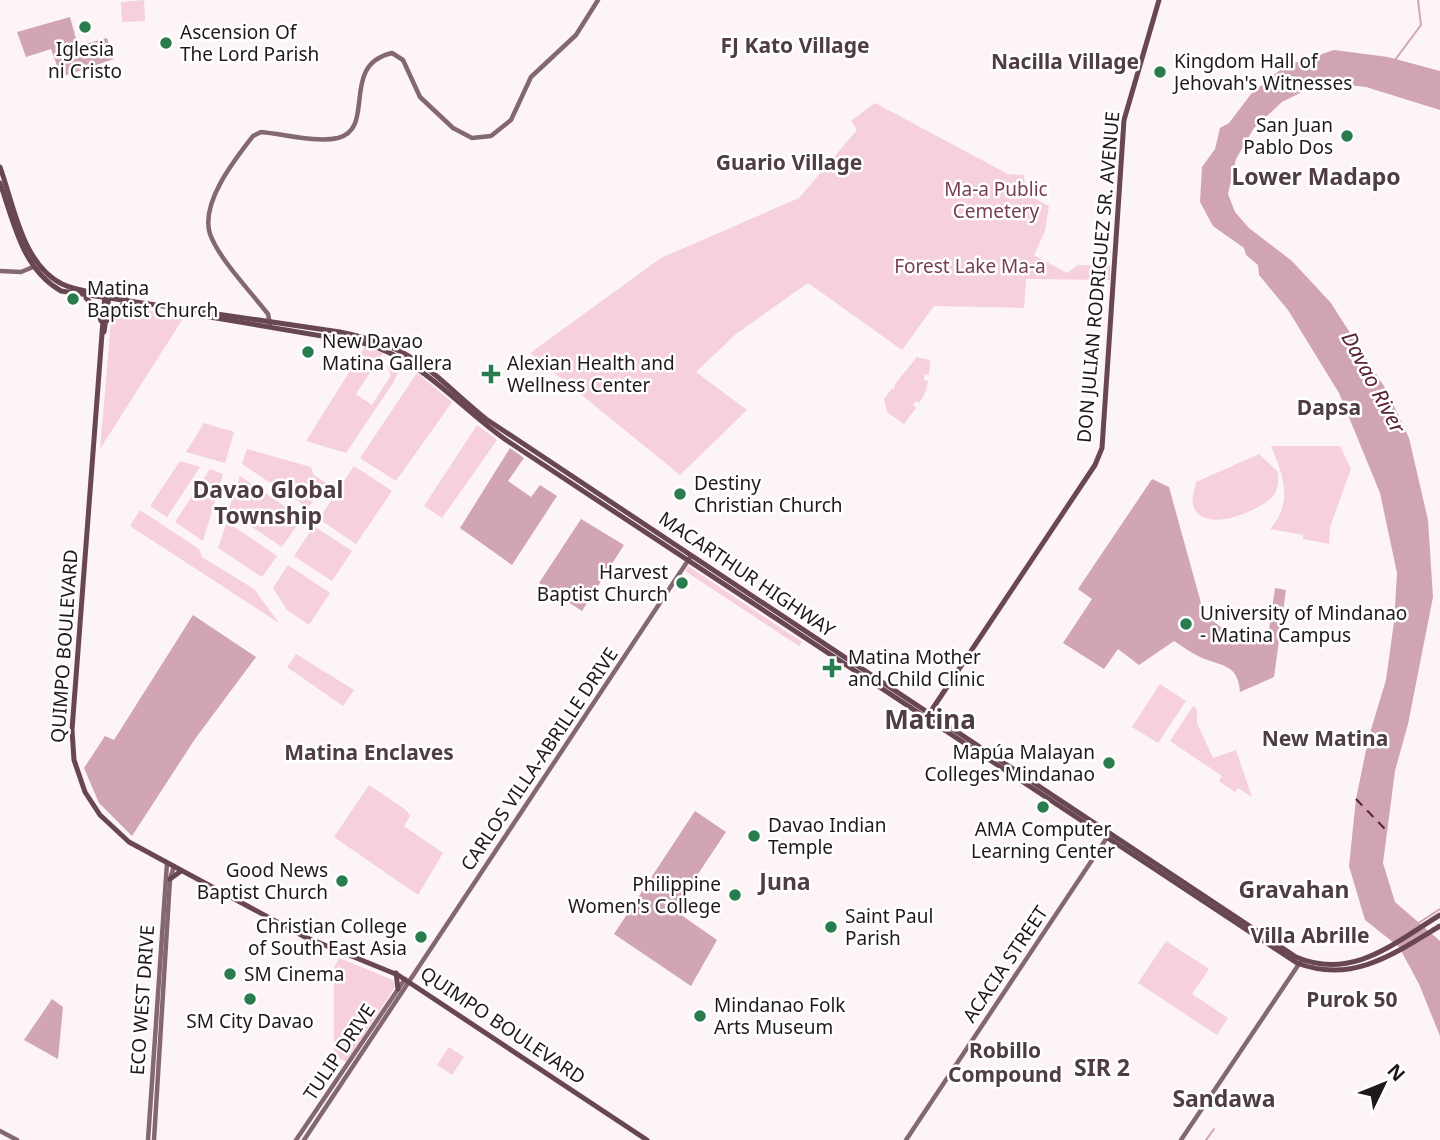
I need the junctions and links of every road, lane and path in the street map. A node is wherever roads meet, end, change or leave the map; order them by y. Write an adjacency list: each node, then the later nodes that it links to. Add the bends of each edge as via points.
1 (598, 0): 10 (street, via 576,35 531,77 511,120 491,136 472,138 453,128 420,97 403,60 392,53 366,68 349,132 335,138 259,132 249,141 222,184 209,216 210,232)
2 (1159, 0): 13 (main road, DON JULIAN RODRIGUEZ SR. AVENUE, via 1124,120 1102,448)
3 (0, 167): 8 (main road, MACARTHUR HIGHWAY, via 40,268 68,286)
4 (0, 183): 5 (main road)
5 (33, 267): 6 (street, via 23,272); 7 (main road, MACARTHUR HIGHWAY, via 51,285)
6 (0, 271)
7 (83, 296): 8 (main road, MACARTHUR HIGHWAY); 11 (main road, via 96,308)
8 (108, 297): 9 (main road, MACARTHUR HIGHWAY); 11 (main road, QUIMPO BOULEVARD)
9 (127, 300): 10 (main road, MACARTHUR HIGHWAY); 11 (main road)
10 (270, 324): 12 (main road, MACARTHUR HIGHWAY, via 339,335 415,365 477,421)
11 (104, 326): 16 (main road, QUIMPO BOULEVARD, via 73,754 81,783 100,815 128,842)
12 (689, 558): 13 (main road, MACARTHUR HIGHWAY); 25 (street, CARLOS VILLA-ABRILLE DRIVE)
13 (927, 717): 14 (main road, MACARTHUR HIGHWAY)
14 (1051, 799): 15 (main road, MACARTHUR HIGHWAY); 23 (main road, MACARTHUR HIGHWAY)
15 (1105, 839): 23 (main road, MACARTHUR HIGHWAY); 36 (street, ACACIA STREET)
16 (167, 863): 17 (main road, QUIMPO BOULEVARD); 20 (street, ECO WEST DRIVE)
17 (174, 866): 18 (main road, QUIMPO BOULEVARD); 19 (street, ECO WEST DRIVE)
18 (181, 871): 19 (main road); 24 (main road, QUIMPO BOULEVARD, via 305,937)
19 (170, 879): 20 (street, ECO WEST DRIVE)
20 (166, 897): 27 (street, ECO WEST DRIVE)
21 (1440, 915): 23 (main road, MACARTHUR HIGHWAY, via 1369,958 1348,965)
22 (1440, 926): 23 (main road, MACARTHUR HIGHWAY, via 1373,965 1324,971)
23 (1300, 962): 37 (street)
24 (396, 973): 25 (main road, QUIMPO BOULEVARD); 26 (main road)
25 (408, 979): 26 (street, TULIP DRIVE); 28 (street, TULIP DRIVE); 35 (main road, QUIMPO BOULEVARD)
26 (398, 989): 28 (street, TULIP DRIVE)
27 (153, 1104): 31 (street, ECO WEST DRIVE); 32 (street, ECO WEST DRIVE)
28 (320, 1110): 33 (street, TULIP DRIVE); 34 (street, TULIP DRIVE)
29 (0, 1132): 30 (street)
30 (17, 1140)
31 (148, 1140)
32 (154, 1140)
33 (296, 1140)
34 (304, 1140)
35 (647, 1140)
36 (906, 1140)
37 (1181, 1140)

